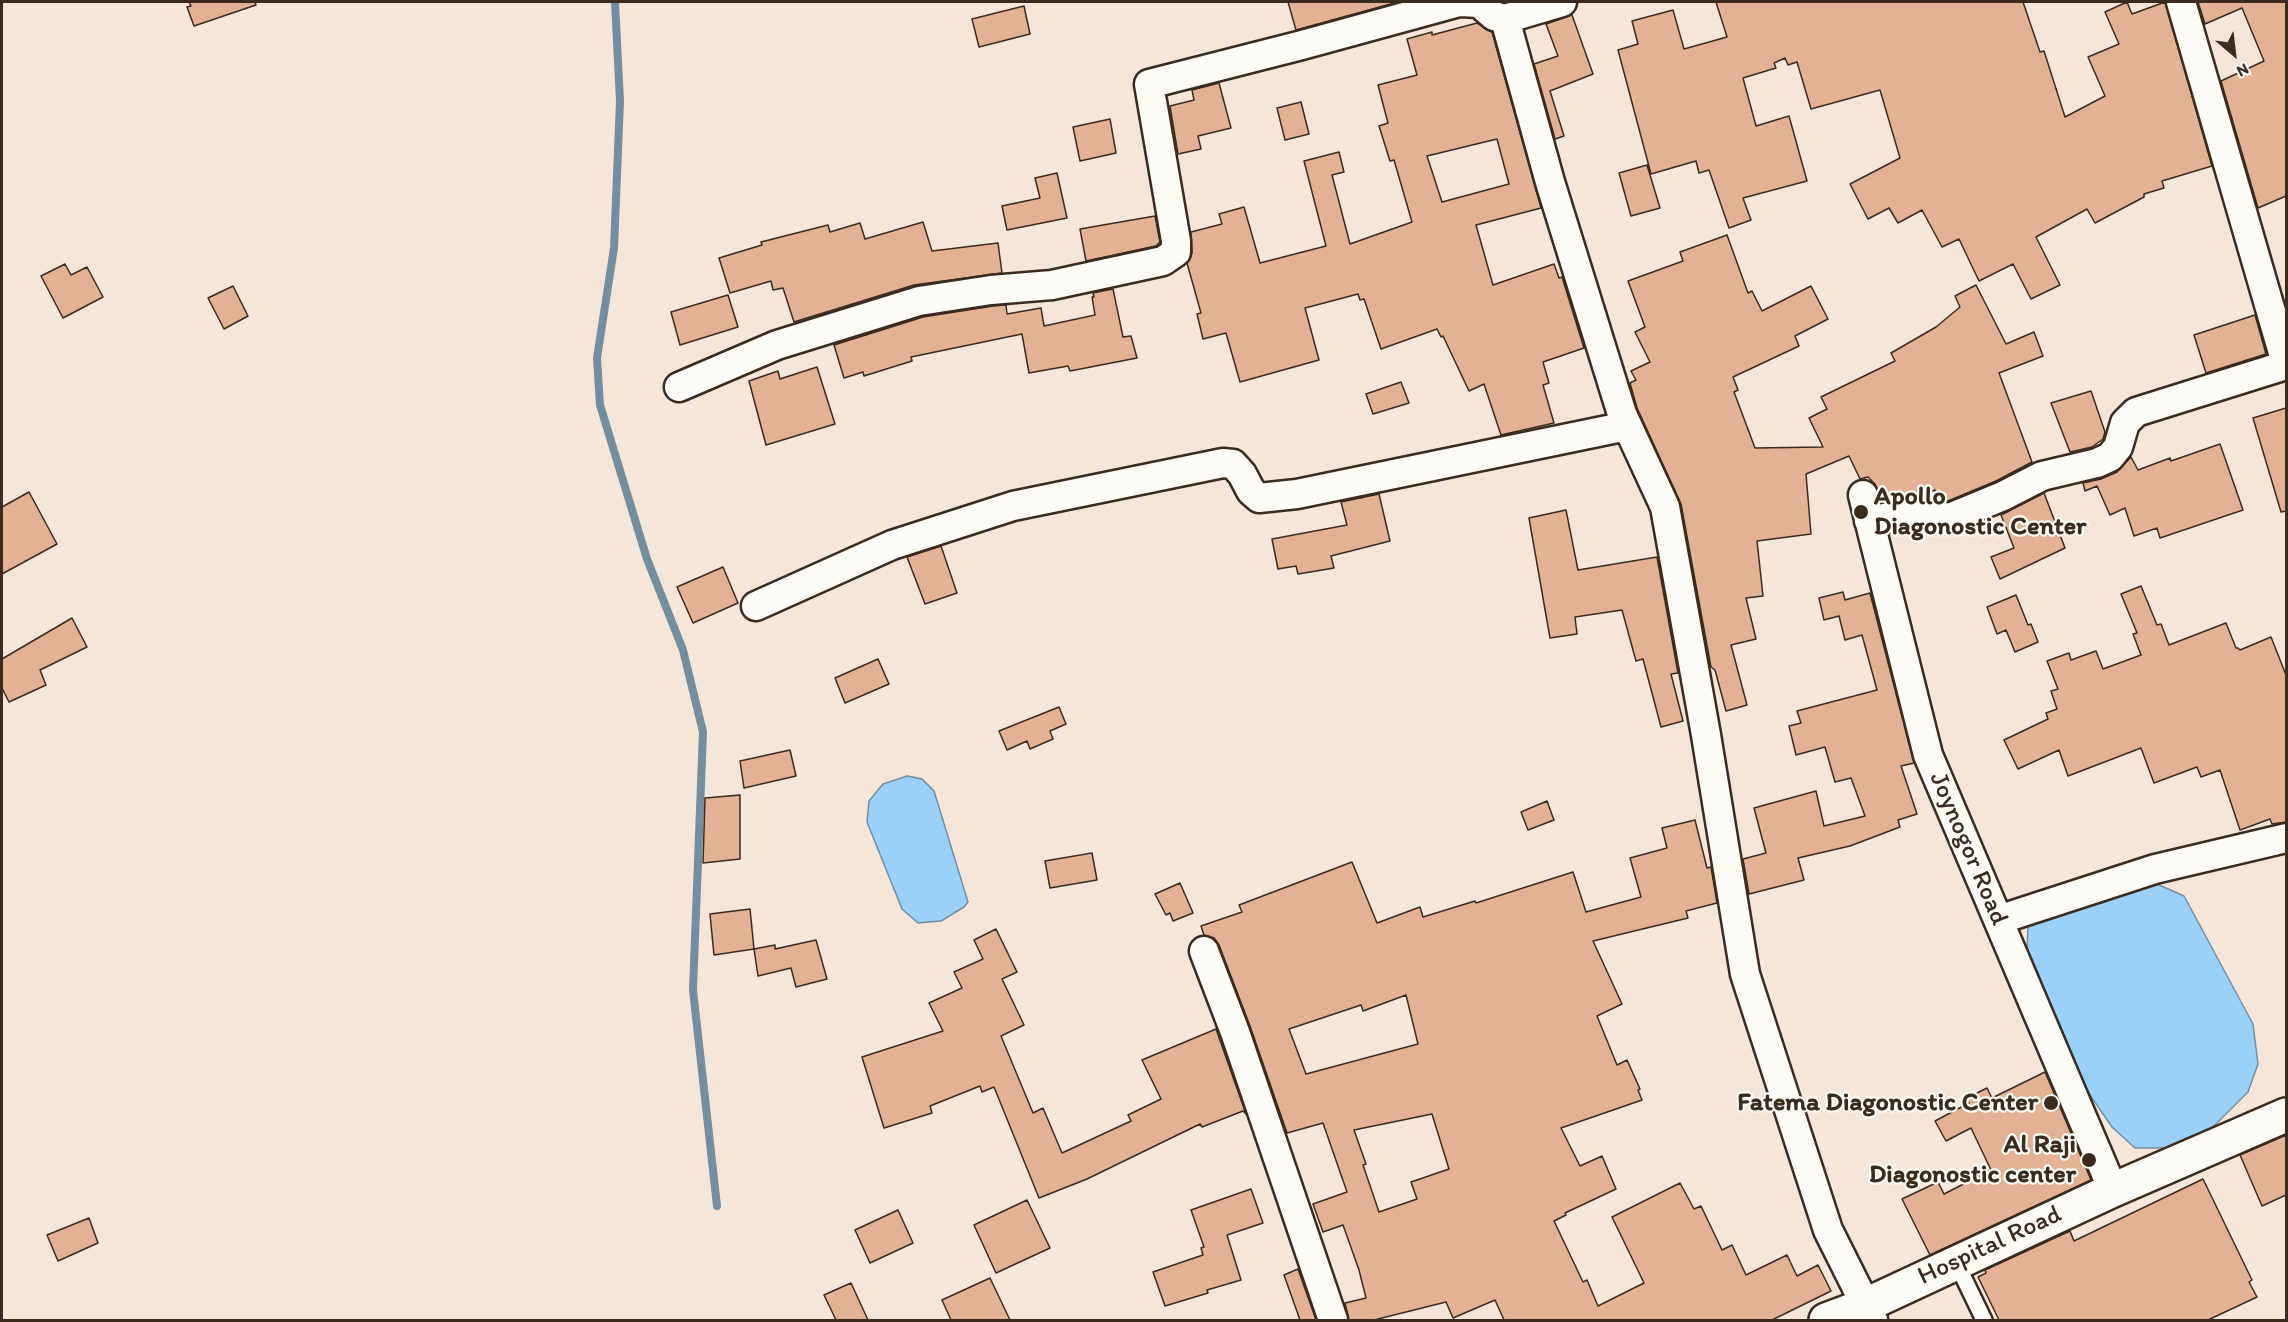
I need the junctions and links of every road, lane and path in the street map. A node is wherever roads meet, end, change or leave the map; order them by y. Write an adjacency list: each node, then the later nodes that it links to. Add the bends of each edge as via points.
1 (1460, 2): 4 (street, via 1479,3 1494,16); 6 (street, via 1149,84 1176,241 1176,252 1163,261 1052,285 919,301 777,345)
2 (1562, 2): 4 (street)
3 (2181, 2): 5 (street)
4 (1505, 19): 7 (street, via 1550,182)
5 (2286, 364): 10 (street, Joynogor Road, via 2136,412 2125,423 2118,447 2110,457 2042,476 1952,517 1929,518 1866,508 1928,755)
6 (679, 387)
7 (1627, 426): 8 (street, via 1288,495 1259,498 1233,464 1153,477 1013,506 903,542); 15 (street, via 1665,507 1745,974 1828,1230)
8 (756, 606)
9 (2286, 838): 10 (street, via 2155,869)
10 (1998, 920): 13 (street, Joynogor Road)
11 (1204, 951): 16 (street)
12 (2286, 1115): 13 (street, Hospital Road)
13 (2113, 1190): 14 (street, Hospital Road)
14 (1956, 1262): 15 (street, Hospital Road); 18 (lane)
15 (1869, 1312): 17 (street, Hospital Road)
16 (1333, 1320)
17 (1826, 1320)
18 (1984, 1320)

